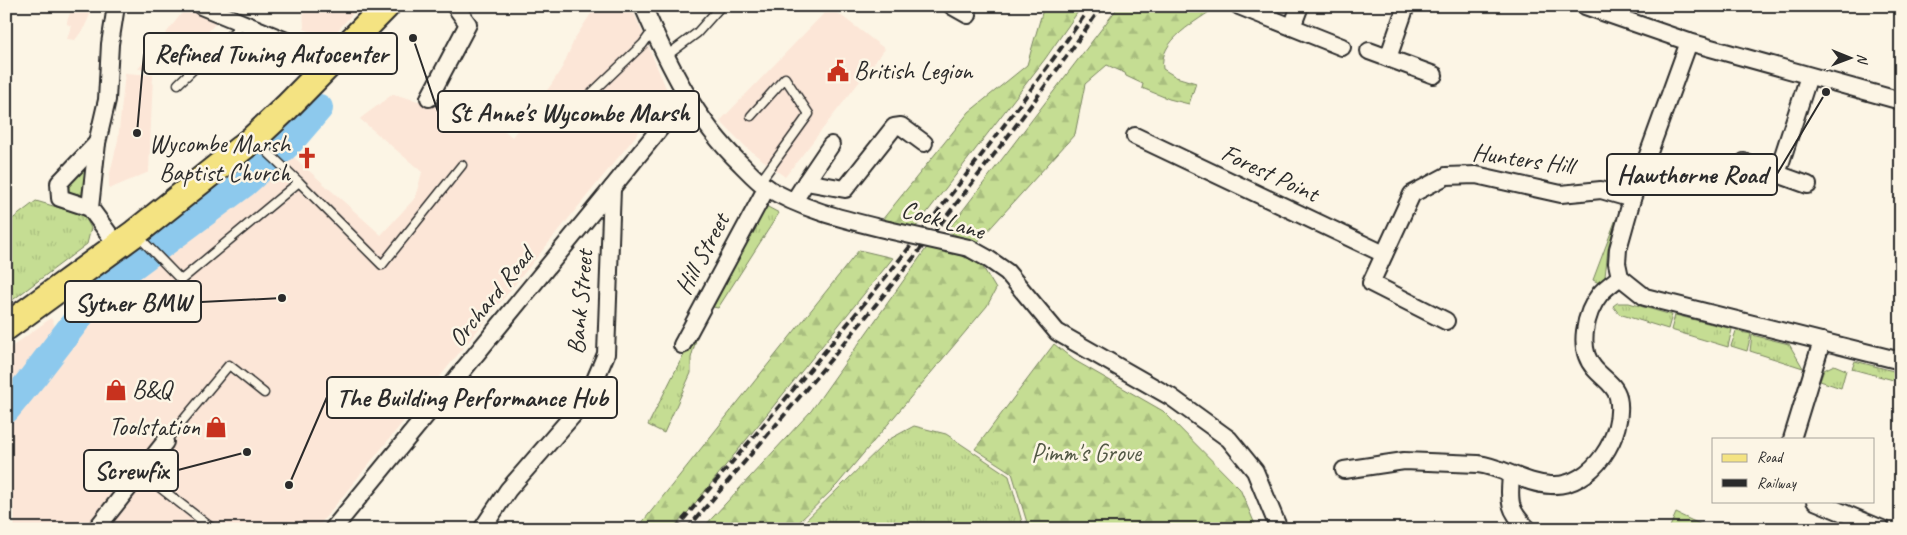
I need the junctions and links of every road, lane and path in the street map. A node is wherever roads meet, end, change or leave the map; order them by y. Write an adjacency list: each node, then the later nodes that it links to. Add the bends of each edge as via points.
1 (116, 6): 31 (street, via 107,100)
2 (201, 6): 13 (street)
3 (386, 6): 21 (main road)
4 (455, 6): 26 (street, via 468,24)
5 (643, 6): 15 (street, Cock Lane)
6 (721, 6): 19 (lane, via 697,33)
7 (952, 6): 12 (street)
8 (1239, 6): 14 (street)
9 (1300, 6): 14 (street)
10 (1406, 6): 20 (street)
11 (1585, 6): 16 (street)
12 (968, 15)
13 (244, 24): 21 (street, via 296,44); 24 (lane)
14 (1292, 27): 17 (street)
15 (653, 30): 19 (street, Cock Lane); 28 (lane, via 643,44)
16 (1689, 42): 23 (street); 43 (street)
17 (1342, 47)
18 (1369, 51): 20 (street)
19 (665, 57): 25 (street, Cock Lane)
20 (1388, 58): 22 (street)
21 (323, 70): 33 (main road, via 288,107)
22 (1434, 75)
23 (1809, 76): 27 (street); 37 (street)
24 (178, 84)
25 (686, 96): 40 (street, Cock Lane, via 722,146); 42 (street, Orchard Road)
26 (429, 98)
27 (1901, 101)
28 (569, 115)
29 (751, 116): 40 (lane, via 785,78 809,114)
30 (1134, 136): 47 (street, Forest Point)
31 (97, 143): 45 (street); 45 (street, via 59,183 60,198)
32 (924, 143): 39 (street, via 901,126 894,127 844,189)
33 (260, 145): 38 (lane); 46 (main road)
34 (831, 145): 39 (street)
35 (1744, 162): 37 (street)
36 (462, 165): 38 (lane, via 382,265)
37 (1777, 174): 41 (street)
38 (299, 182): 46 (lane, via 181,280 163,262)
39 (806, 182): 44 (street)
40 (763, 185): 44 (street, Cock Lane); 52 (street, Hill Street)
41 (1808, 185)
42 (612, 188): 63 (street, Orchard Road); 64 (street, Bank Street, via 606,354 586,399 508,490)
43 (1632, 199): 47 (street, Hunters Hill, via 1601,190 1561,194 1476,175 1446,176 1412,194); 48 (street, via 1618,249)
44 (794, 201): 65 (street, Cock Lane, bridge, via 850,221 969,248 1008,272 1057,332 1171,397 1230,439 1255,471)
45 (90, 208): 46 (street)
46 (132, 241): 50 (main road)
47 (1384, 254): 49 (street, Hunters Hill, via 1371,283)
48 (1620, 277): 51 (street, via 1645,297); 59 (street, via 1600,294 1588,321 1583,344 1590,364 1616,390 1618,399 1619,414 1603,457 1589,473 1564,484 1551,486)
49 (1446, 321)
50 (6, 327)
51 (1822, 342): 53 (street); 55 (street)
52 (682, 345)
53 (1901, 362)
54 (264, 393): 56 (lane, via 229,365)
55 (1792, 438)
56 (165, 442): 58 (street)
57 (1344, 470): 59 (street, via 1404,462 1452,462 1490,465)
58 (140, 472): 61 (street); 62 (lane)
59 (1511, 475): 66 (street, via 1511,508)
60 (1817, 502): 67 (street)
61 (96, 529)
62 (213, 529)
63 (333, 529)
64 (482, 529)
65 (1279, 529)
66 (1528, 529)
67 (1882, 529)

